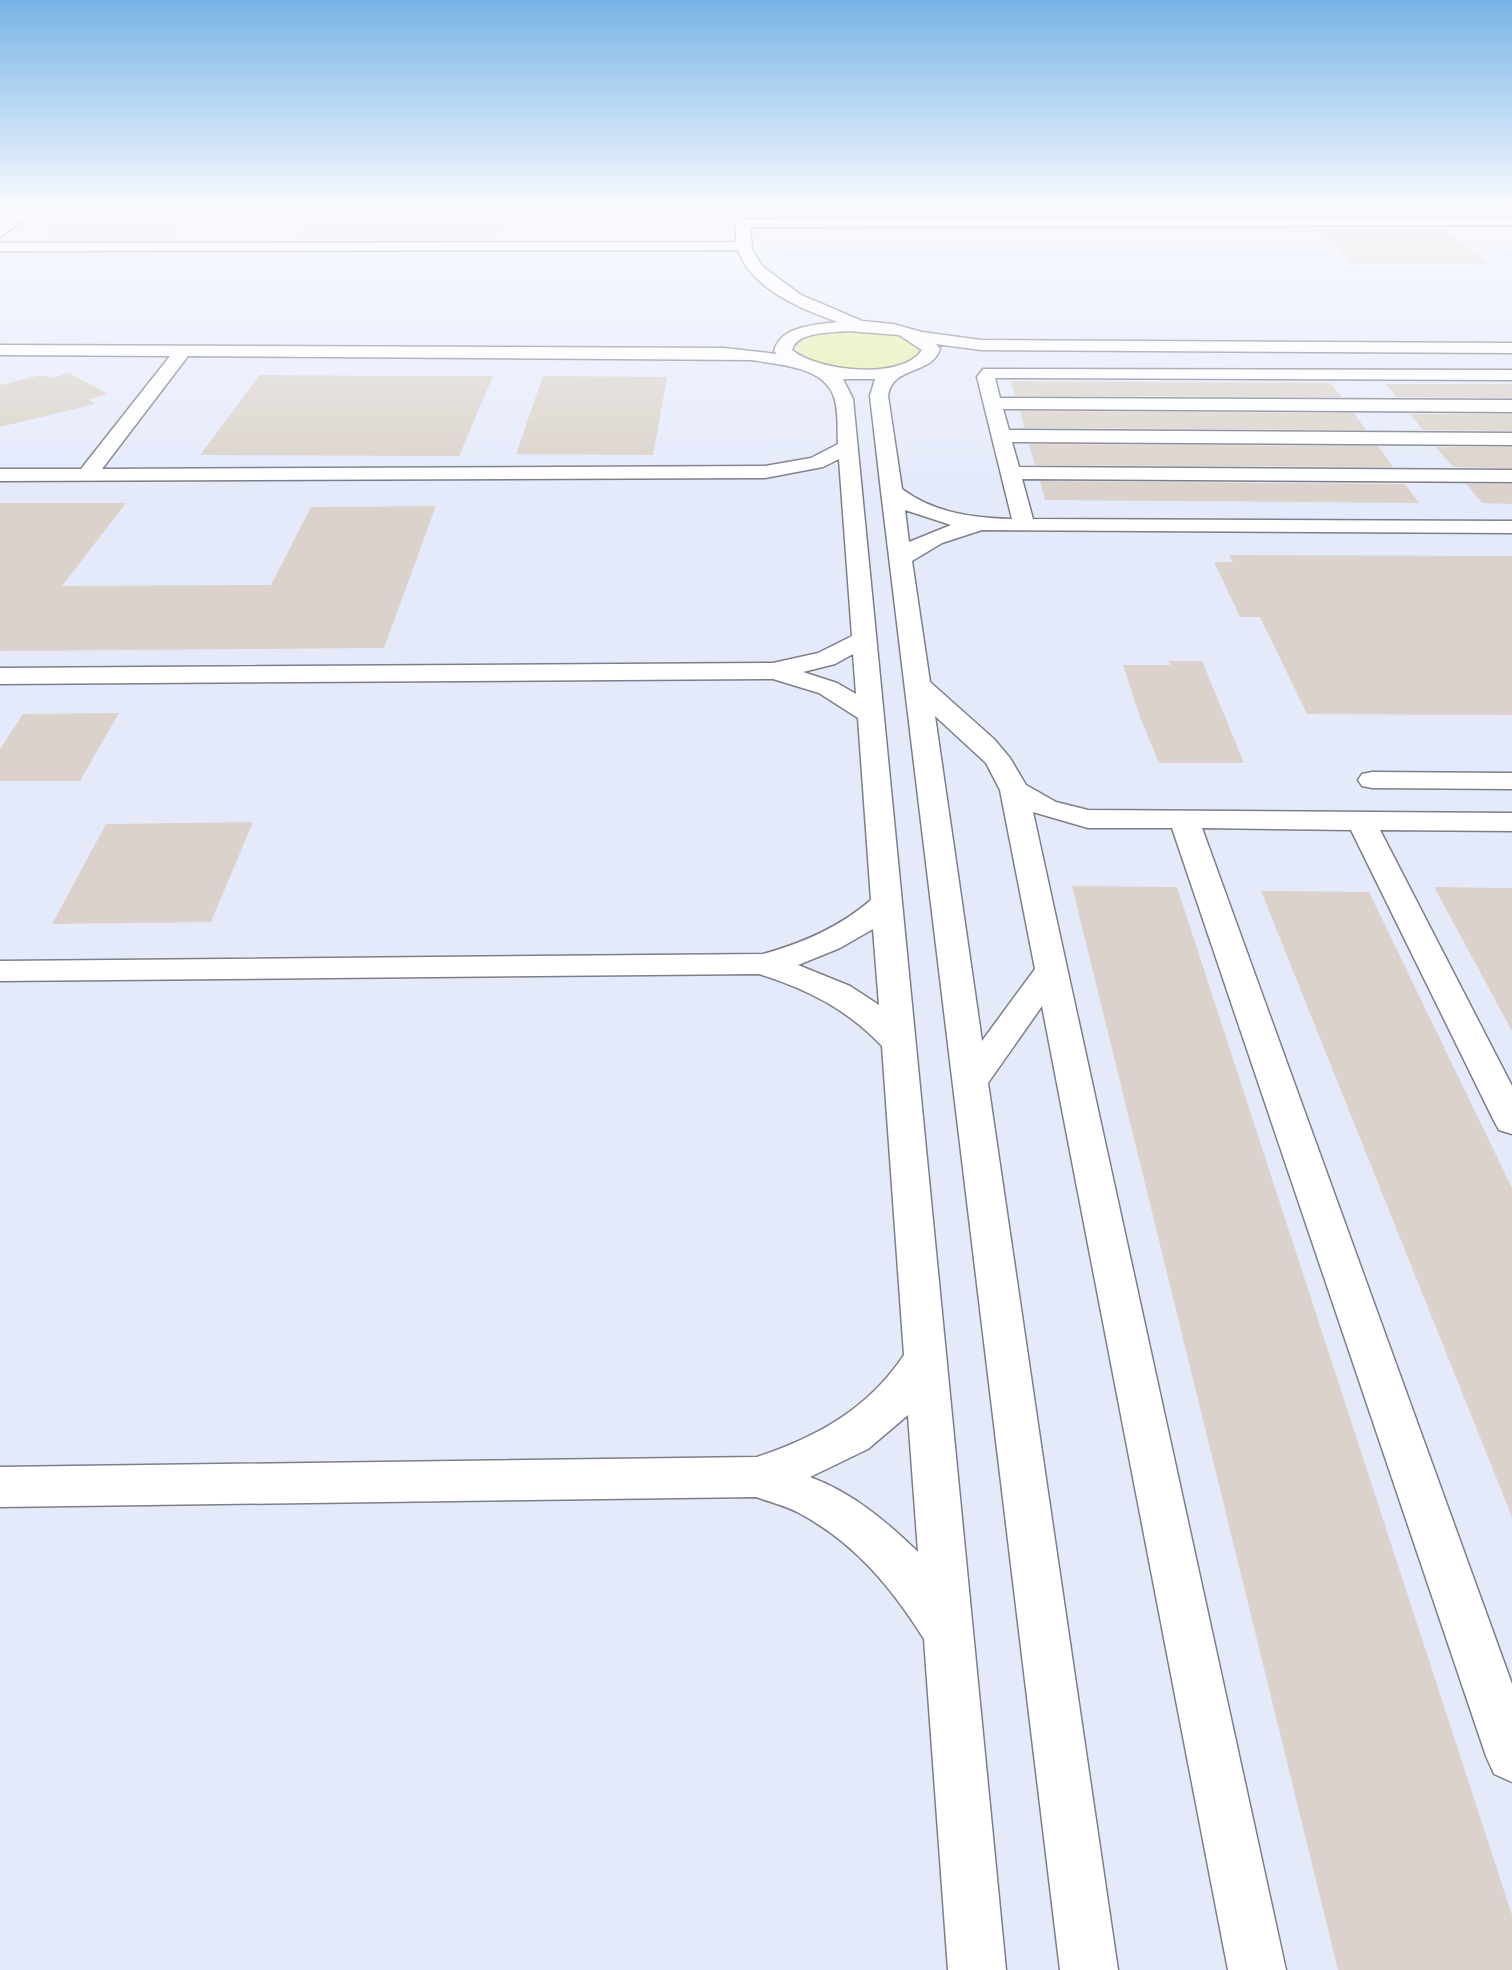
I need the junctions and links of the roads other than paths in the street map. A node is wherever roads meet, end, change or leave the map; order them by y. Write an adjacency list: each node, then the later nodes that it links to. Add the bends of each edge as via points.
1 (797, 297): 2 (street)
2 (809, 304): 3 (street); 4 (street, via 819,317)
3 (867, 326): 4 (street); 7 (street)
4 (812, 330): 6 (street)
5 (0, 335): 6 (street, via 86,339 718,343)
6 (792, 337): 14 (street, via 784,343 783,351 788,358)
7 (918, 337): 8 (street, via 981,345); 13 (street, via 931,349 930,355)
8 (1512, 348)
9 (184, 349): 10 (street); 14 (street, via 724,353 752,354); 25 (street)
10 (0, 350)
11 (1334, 357): 12 (street); 13 (street, via 987,354); 15 (street)
12 (1512, 358)
13 (909, 366): 14 (street, via 856,374); 33 (street, via 881,383 878,389)
14 (810, 367): 23 (street, via 837,383 842,391)
15 (1348, 375): 16 (street); 17 (street, via 995,372 986,377); 18 (street)
16 (1512, 375)
17 (993, 403): 18 (street); 20 (street)
18 (1371, 405): 19 (street); 21 (street)
19 (1512, 406)
20 (1000, 436): 21 (street); 27 (street)
21 (1397, 439): 22 (street); 30 (street)
22 (1512, 440)
23 (848, 447): 26 (street, via 816,463); 32 (street)
24 (0, 458): 25 (street)
25 (100, 458): 28 (street)
26 (765, 472): 28 (street); 32 (street)
27 (1010, 472): 30 (street); 37 (street)
28 (87, 474): 29 (street)
29 (0, 475)
30 (1425, 476): 31 (street); 34 (street)
31 (1512, 476)
32 (833, 491): 41 (street)
33 (891, 491): 38 (street, via 928,514); 40 (street)
34 (1438, 492)
35 (1458, 518): 36 (street); 37 (street); 39 (street)
36 (1512, 518)
37 (1023, 520): 38 (street)
38 (992, 525): 40 (street, via 935,537 914,547)
39 (1512, 527)
40 (900, 560): 44 (street)
41 (864, 639): 42 (street, via 826,659); 45 (street)
42 (773, 671): 43 (street); 45 (street, via 828,688)
43 (0, 676)
44 (917, 683): 48 (street, via 946,714 999,757); 59 (street)
45 (870, 714): 54 (street)
46 (1372, 780): 47 (street)
47 (1510, 784)
48 (1014, 790): 49 (street, via 1046,808); 53 (street)
49 (1088, 819): 50 (street); 53 (street, via 1053,832)
50 (1184, 820): 51 (street); 65 (street)
51 (1361, 821): 52 (street); 60 (street)
52 (1512, 822)
53 (1026, 850): 56 (street)
54 (887, 902): 55 (street, via 866,922 837,940); 58 (street)
55 (763, 964): 57 (street); 58 (street, via 805,976 842,994 874,1017)
56 (1051, 969): 59 (street); 68 (street)
57 (0, 971)
58 (899, 1044): 61 (street)
59 (970, 1082): 67 (street)
60 (1512, 1121)
61 (925, 1358): 62 (street, via 898,1397 860,1431 812,1458); 64 (street)
62 (757, 1477): 63 (street); 64 (street, via 815,1499 868,1534 913,1579)
63 (0, 1487)
64 (949, 1635): 66 (street)
65 (1512, 1756)
66 (977, 1970)
67 (1089, 1970)
68 (1257, 1970)

